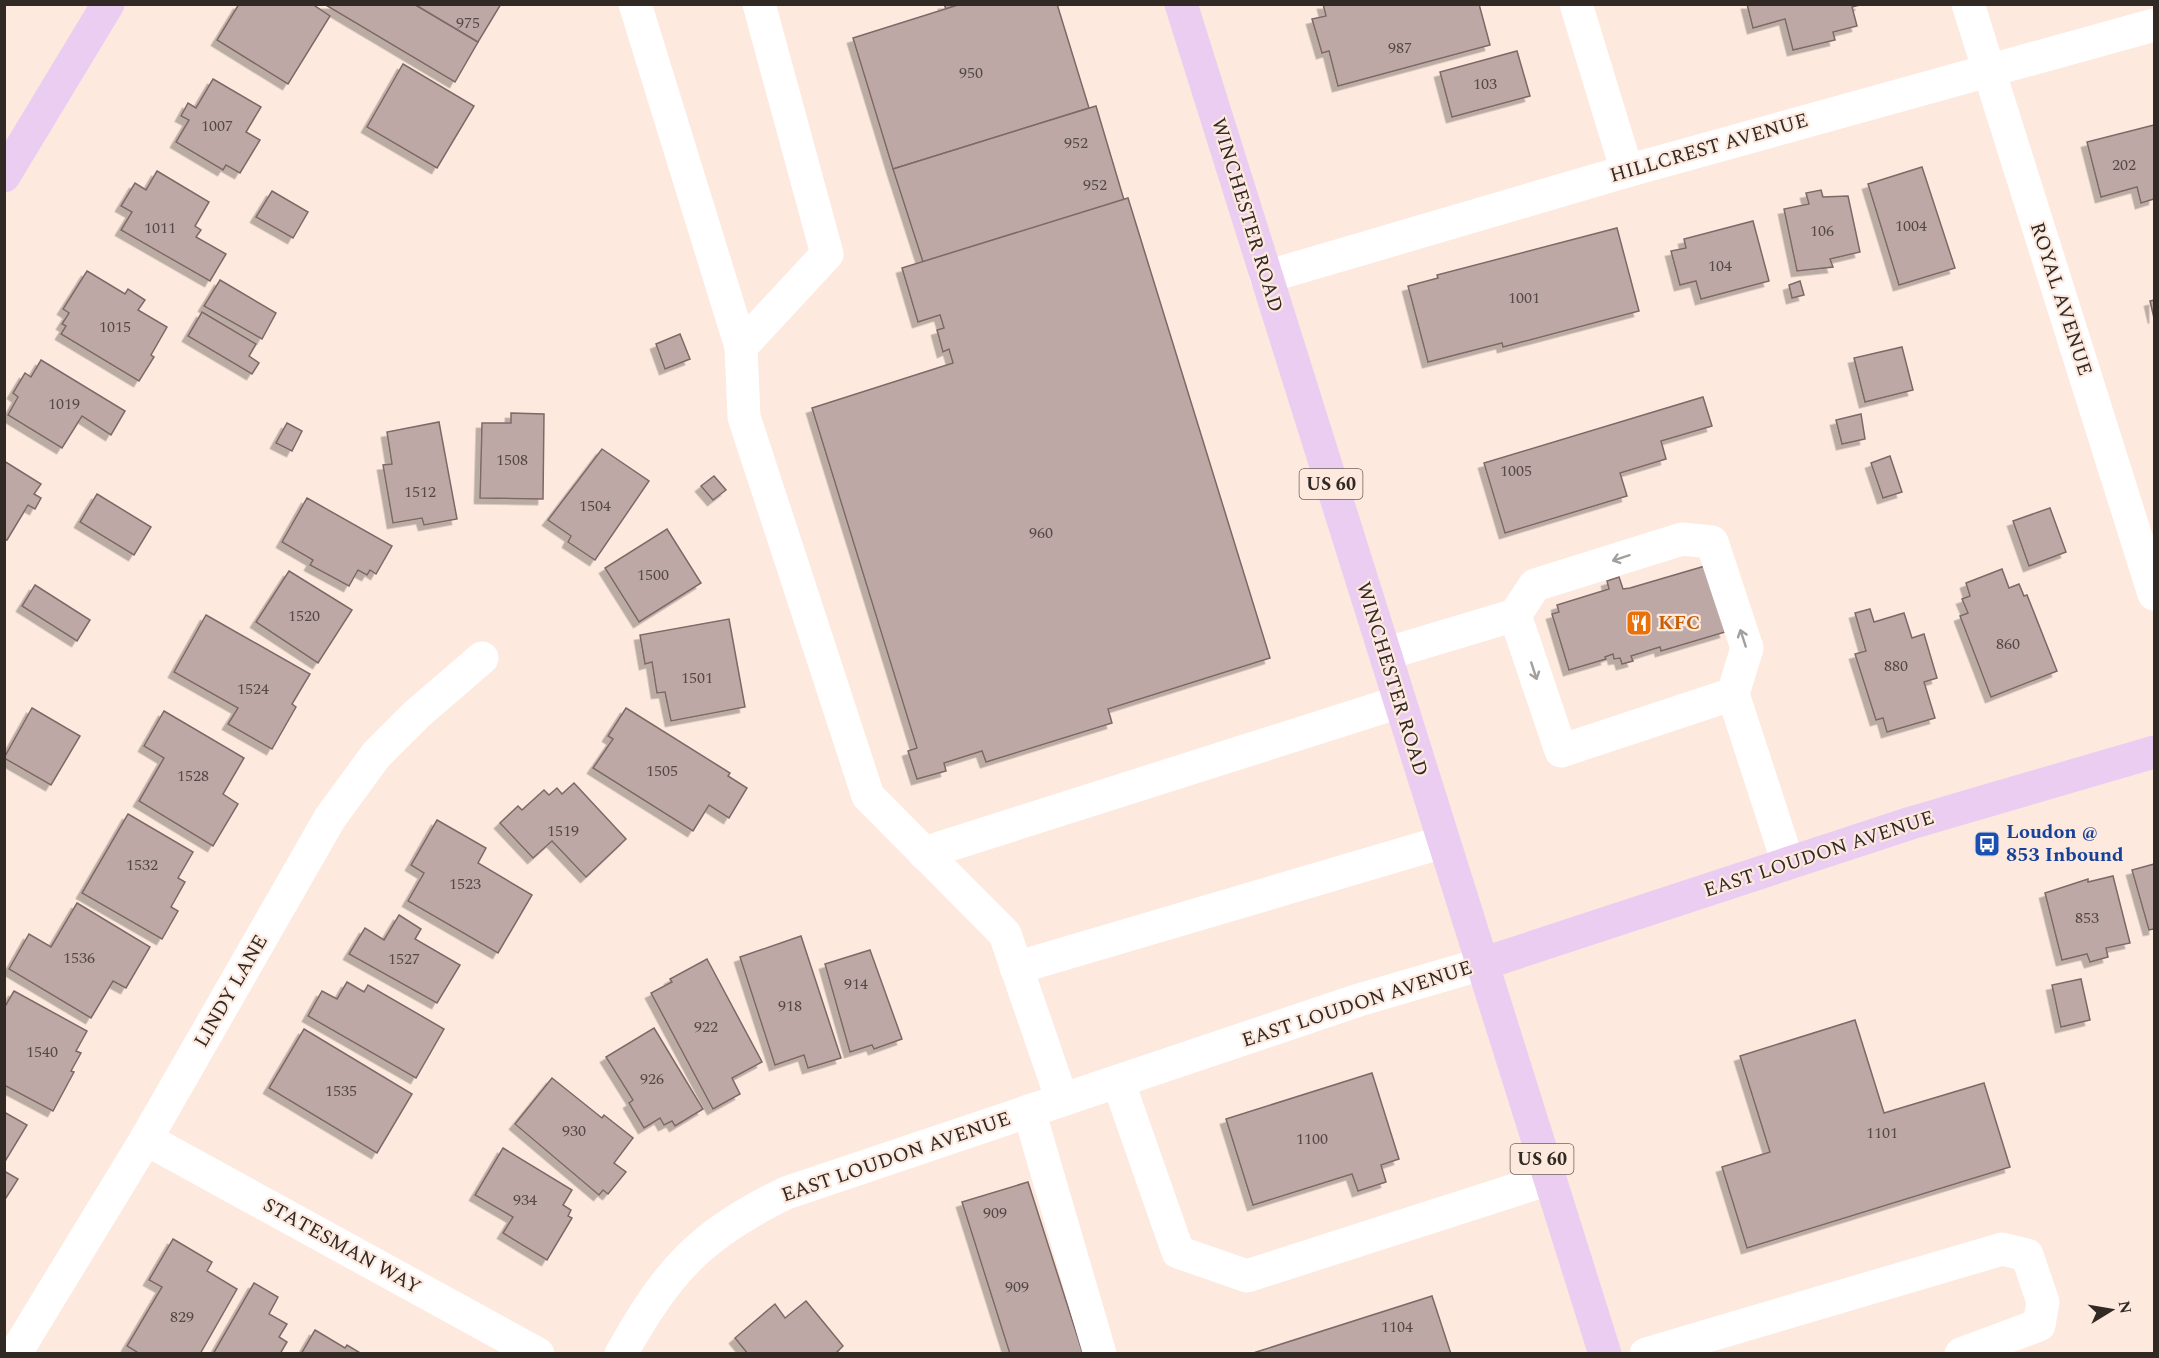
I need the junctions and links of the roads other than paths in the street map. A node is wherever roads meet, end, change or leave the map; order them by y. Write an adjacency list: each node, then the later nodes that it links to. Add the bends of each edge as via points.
1 (108, 4): 10 (main road)
2 (635, 4): 12 (street)
3 (759, 4): 12 (street, via 827,254)
4 (1180, 4): 11 (main road, WINCHESTER ROAD / US 60)
5 (1576, 4): 9 (street)
6 (1968, 4): 8 (street, ROYAL AVENUE)
7 (2154, 26): 8 (street, HILLCREST AVENUE)
8 (1989, 70): 9 (street, HILLCREST AVENUE); 13 (street, ROYAL AVENUE)
9 (1627, 171): 11 (street, HILLCREST AVENUE)
10 (4, 176)
11 (1266, 276): 15 (main road, WINCHESTER ROAD / US 60)
12 (741, 347): 21 (street, via 744,417 868,796)
13 (2154, 594)
14 (1515, 615): 15 (street); 17 (street, one-way to 17, via 1560,751); 17 (street, one-way to 14, via 1747,648 1712,542 1682,539 1535,585)
15 (1385, 654): 18 (main road, WINCHESTER ROAD / US 60)
16 (482, 658): 28 (street, LINDY LANE, via 376,755 330,818)
17 (1733, 694): 22 (street)
18 (1399, 702): 20 (main road, WINCHESTER ROAD / US 60); 21 (street)
19 (2154, 752): 22 (main road, EAST LOUDON AVENUE)
20 (1443, 842): 23 (main road, WINCHESTER ROAD / US 60); 24 (street)
21 (924, 853): 24 (street, via 1005,934)
22 (1788, 864): 23 (main road, EAST LOUDON AVENUE)
23 (1482, 964): 25 (street, EAST LOUDON AVENUE, via 1359,1000); 29 (main road, WINCHESTER ROAD / US 60)
24 (1016, 968): 26 (street)
25 (1118, 1081): 26 (street, EAST LOUDON AVENUE); 29 (street, via 1178,1252 1247,1276)
26 (1062, 1100): 27 (street, EAST LOUDON AVENUE)
27 (1029, 1111): 32 (street, EAST LOUDON AVENUE, via 786,1193 748,1212 712,1235 677,1267); 33 (street)
28 (146, 1139): 30 (street, LINDY LANE); 31 (street, STATESMAN WAY)
29 (1549, 1179): 34 (main road, WINCHESTER ROAD / US 60)
30 (15, 1353)
31 (538, 1353)
32 (621, 1353)
33 (1100, 1353)
34 (1605, 1353)
35 (1646, 1353): 36 (street, via 2002,1249 2027,1255 2043,1302 2039,1325)
36 (1961, 1353)

